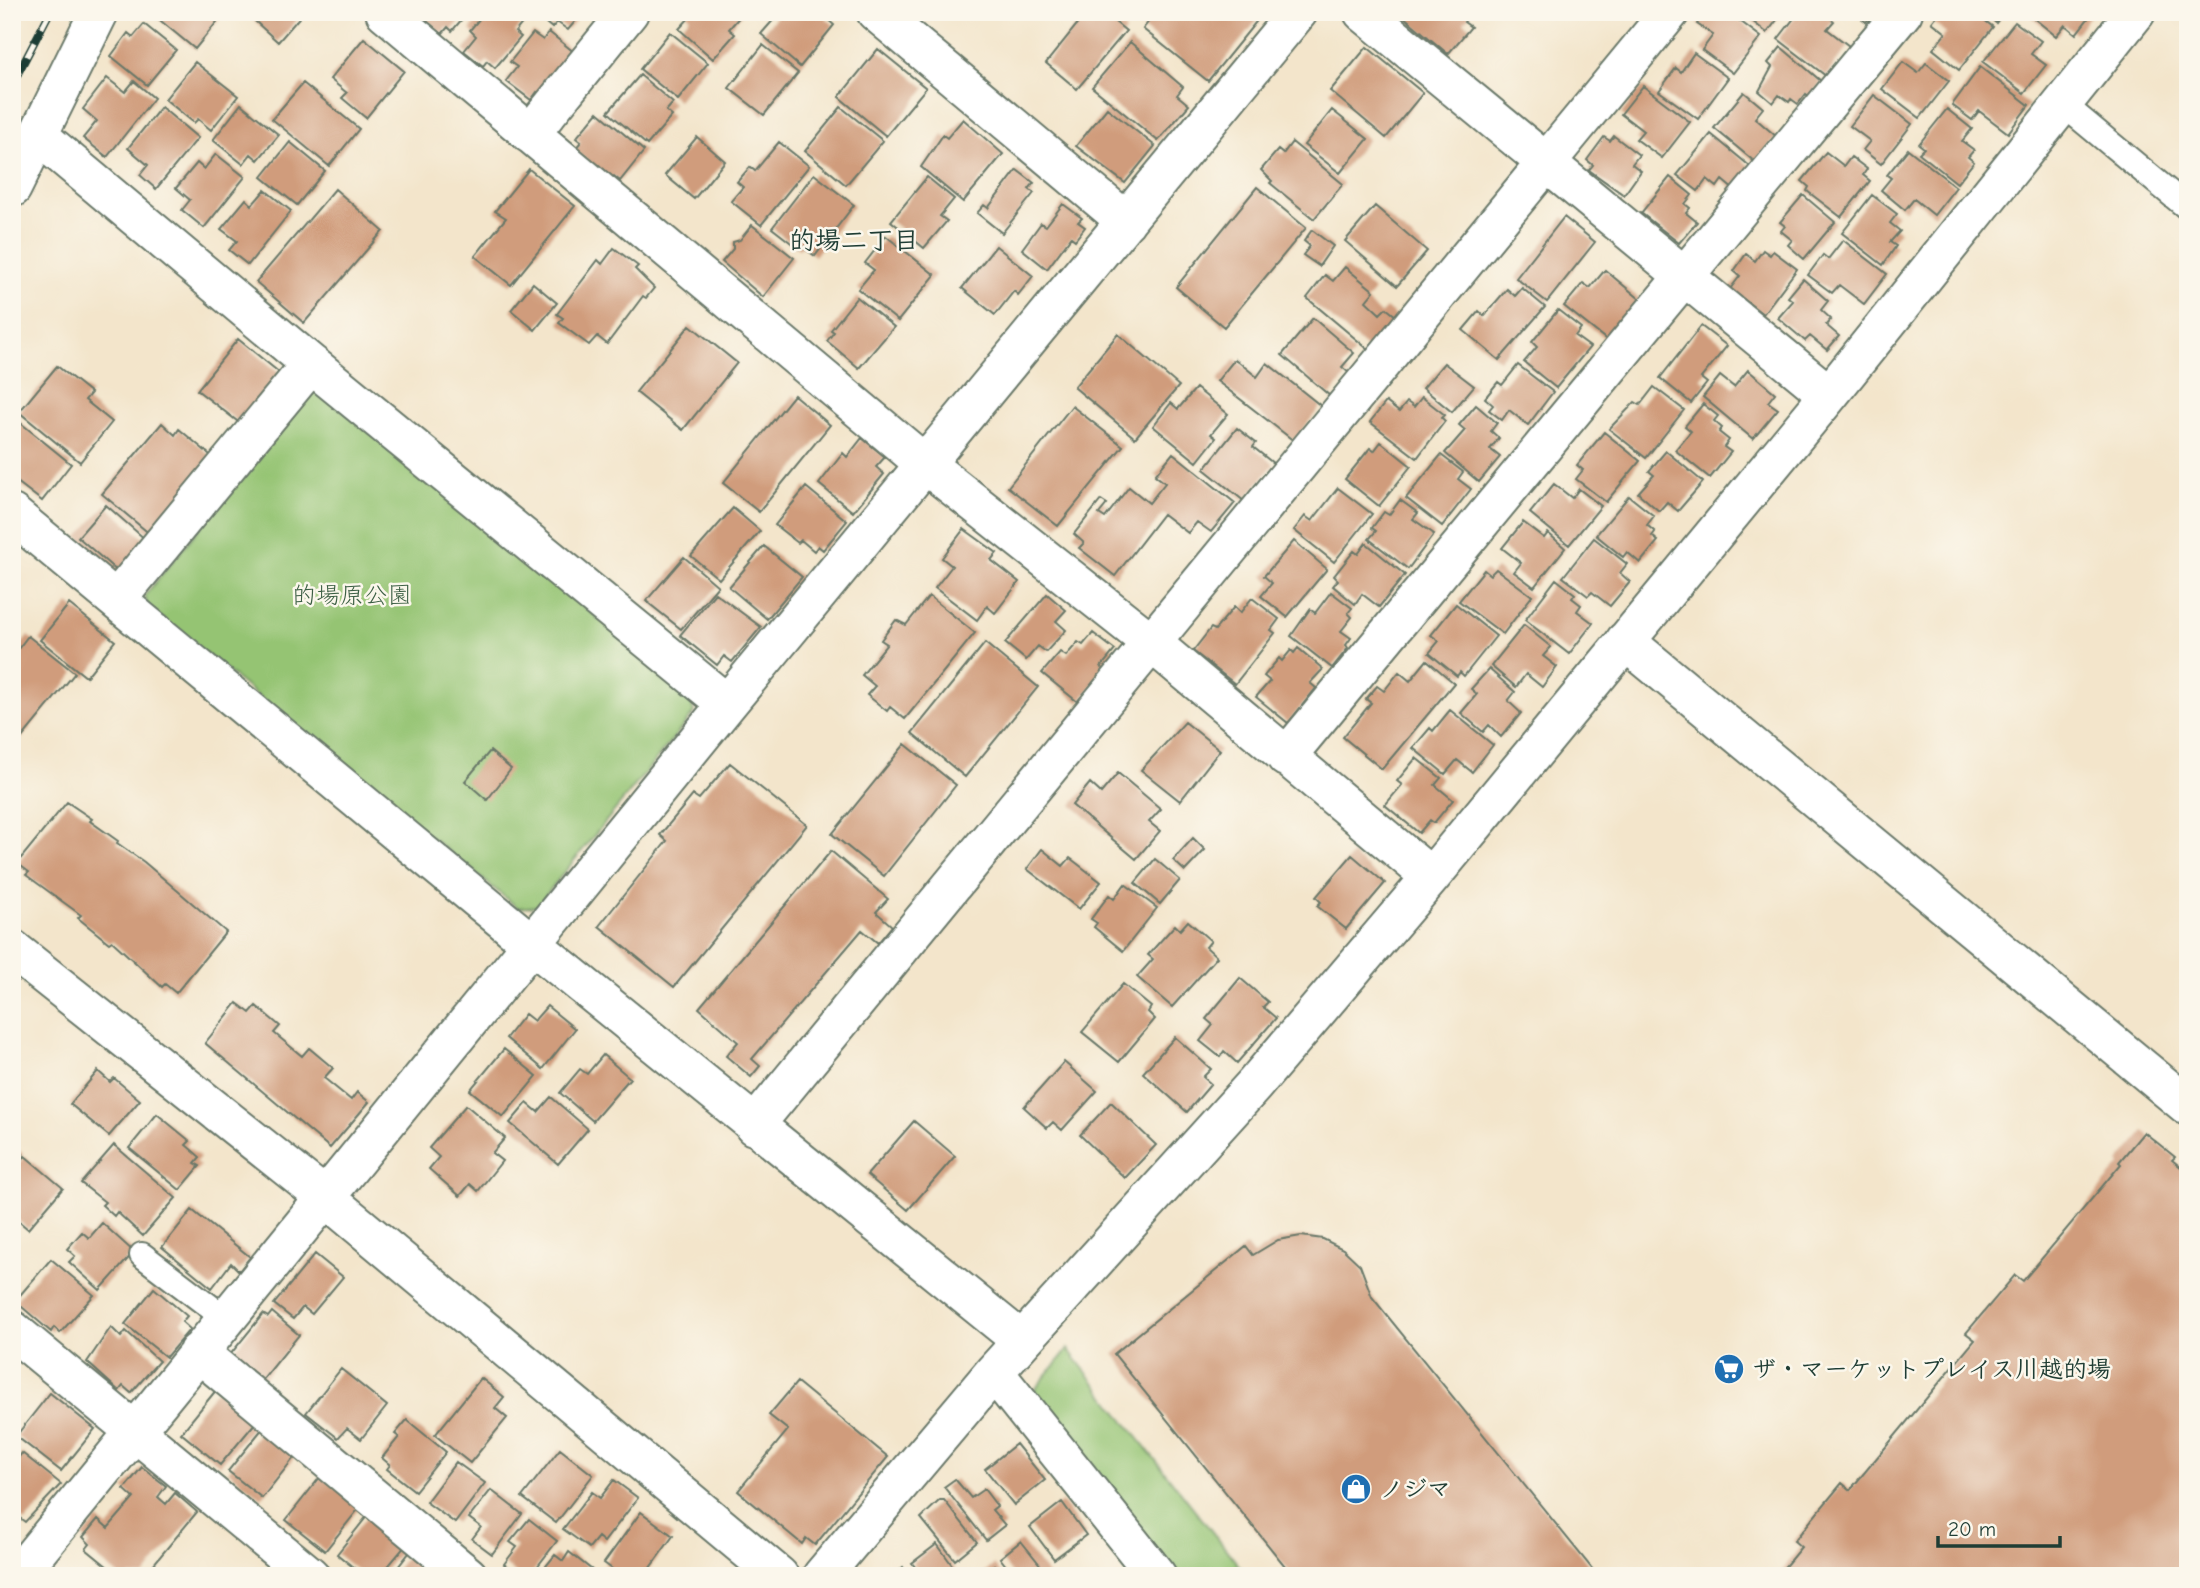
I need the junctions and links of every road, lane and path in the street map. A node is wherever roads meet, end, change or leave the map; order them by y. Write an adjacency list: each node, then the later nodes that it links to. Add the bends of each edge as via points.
1 (99, 12): 12 (street)
2 (385, 12): 11 (street)
3 (629, 12): 11 (street)
4 (876, 12): 16 (street)
5 (1298, 12): 16 (street)
6 (1363, 12): 13 (street)
7 (1670, 12): 13 (street)
8 (1903, 12): 17 (street)
9 (2136, 12): 10 (street)
10 (2064, 105): 15 (lane); 19 (street)
11 (530, 134): 20 (street)
12 (39, 136): 14 (street); 18 (street)
13 (1547, 162): 17 (street); 24 (street)
14 (12, 188)
15 (2188, 208)
16 (1126, 220): 20 (street)
17 (1684, 274): 19 (street); 26 (street)
18 (311, 364): 22 (street); 25 (street)
19 (1829, 395): 23 (street)
20 (925, 464): 24 (street); 25 (street)
21 (12, 514): 22 (street)
22 (117, 599): 28 (street)
23 (1625, 641): 27 (street); 30 (street)
24 (1153, 644): 26 (street); 31 (street)
25 (727, 704): 28 (street)
26 (1286, 757): 27 (street)
27 (1430, 877): 36 (street, via 1254,1085)
28 (531, 944): 31 (street); 32 (street)
29 (12, 949): 32 (street)
30 (2188, 1106)
31 (754, 1126): 36 (street)
32 (326, 1198): 34 (street); 43 (street)
33 (142, 1255): 34 (lane)
34 (226, 1319): 37 (street)
35 (12, 1330): 39 (street)
36 (1021, 1342): 38 (street)
37 (198, 1352): 39 (street); 42 (street)
38 (994, 1372): 44 (street); 45 (street)
39 (135, 1429): 40 (street); 41 (street)
40 (17, 1576)
41 (310, 1576)
42 (468, 1576)
43 (779, 1576)
44 (822, 1576)
45 (1157, 1576)

